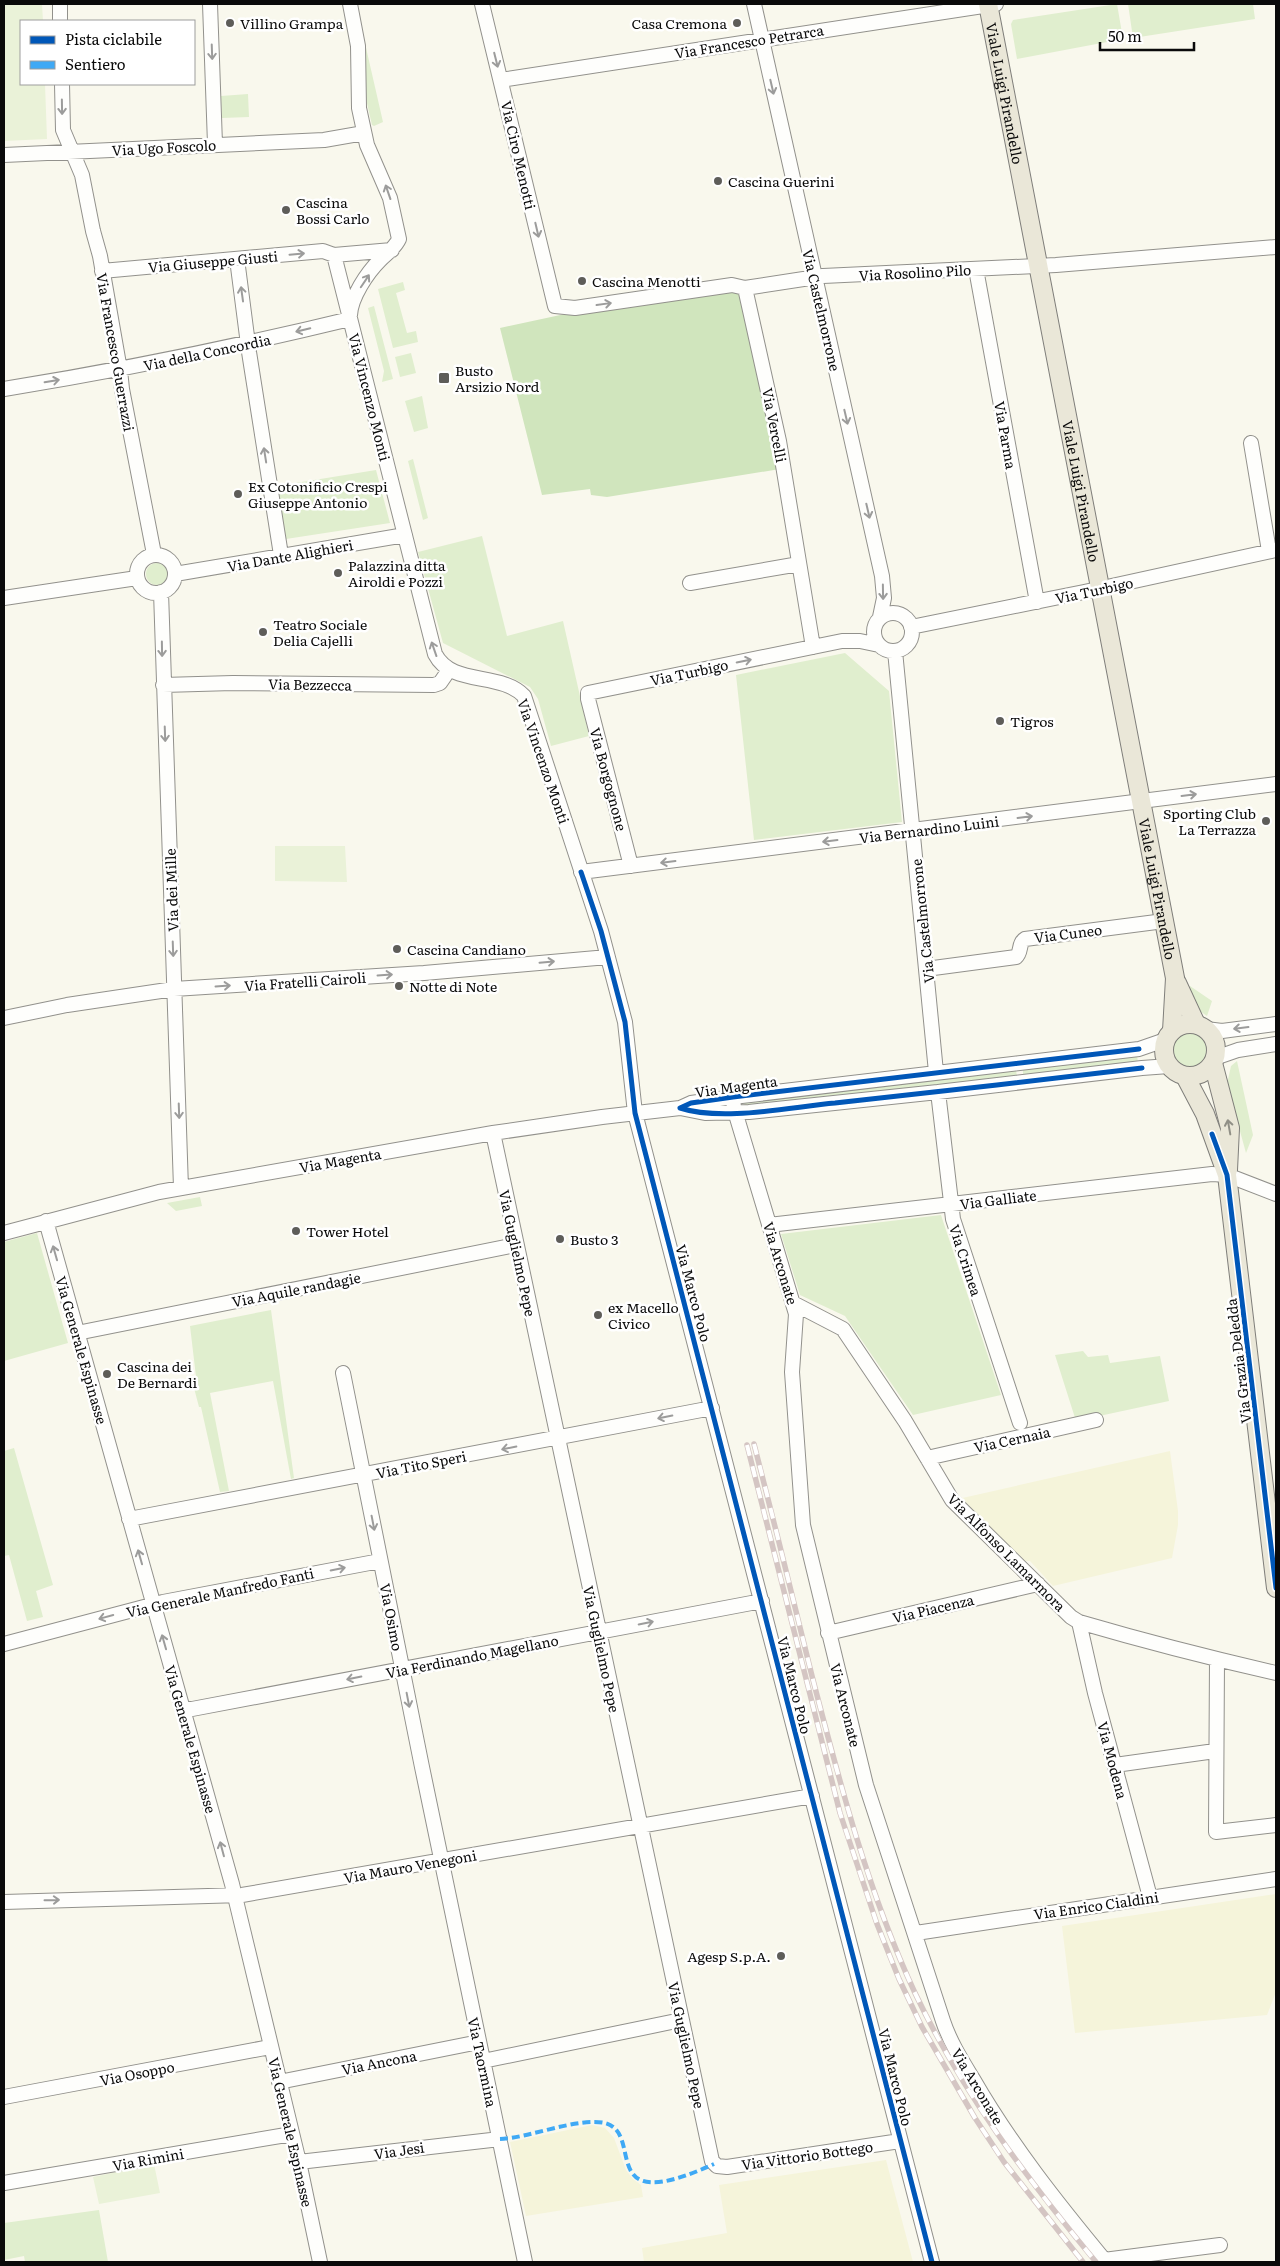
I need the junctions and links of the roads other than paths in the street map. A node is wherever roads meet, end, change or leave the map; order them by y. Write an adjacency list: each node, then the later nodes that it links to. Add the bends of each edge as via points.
1 (60, 4): 7 (street)
2 (210, 4): 12 (street, one-way to 12)
3 (350, 4): 11 (street, via 357,34 358,99)
4 (482, 4): 9 (street, Via Ciro Menotti, one-way to 9)
5 (754, 4): 8 (street, Via Castelmorrone)
6 (990, 4): 8 (street, Via Francesco Petrarca); 19 (main road, Viale Luigi Pirandello)
7 (60, 20)
8 (761, 39): 9 (street, Via Francesco Petrarca); 22 (street, Via Castelmorrone, one-way to 22)
9 (502, 80): 24 (street, Via Ciro Menotti, one-way to 24)
10 (62, 85): 13 (street, Via Francesco Guerrazzi, one-way to 13, via 63,130)
11 (364, 133): 12 (street, Via Ugo Foscolo, via 324,140); 16 (street, one-way to 11, via 399,234 390,198)
12 (215, 144): 13 (street, Via Ugo Foscolo)
13 (71, 152): 14 (street, Via Ugo Foscolo); 21 (street, Via Francesco Guerrazzi, via 82,175)
14 (4, 154)
15 (1276, 247): 19 (street, Via Rosolino Pilo)
16 (392, 250): 17 (street, Via Giuseppe Giusti); 25 (street, one-way to 16, via 355,296 377,263)
17 (328, 253): 18 (street, Via Giuseppe Giusti, one-way to 17); 25 (street, Via Vincenzo Monti)
18 (237, 259): 21 (street, Via Giuseppe Giusti); 26 (street, one-way to 18)
19 (1039, 266): 20 (street, Via Rosolino Pilo); 38 (main road, Viale Luigi Pirandello)
20 (976, 268): 22 (street, Via Rosolino Pilo); 41 (street, Via Parma)
21 (102, 271): 27 (street, Via Francesco Guerrazzi)
22 (815, 278): 23 (street, Via Rosolino Pilo); 42 (street, Via Castelmorrone, one-way to 42, via 882,576 884,598)
23 (745, 288): 24 (street, Via Rosolino Pilo, one-way to 23, via 575,308 732,285); 34 (street, Via Vercelli, via 779,441)
24 (556, 306)
25 (350, 319): 26 (street, Via della Concordia, one-way to 26); 30 (street, Via Vincenzo Monti)
26 (248, 344): 27 (street, Via della Concordia); 33 (street, one-way to 26)
27 (120, 370): 28 (street, Via della Concordia, one-way to 27); 32 (street, Via Francesco Guerrazzi)
28 (4, 389)
29 (1250, 443): 31 (street)
30 (405, 536): 33 (street, Via Dante Alighieri); 47 (street, Via Vincenzo Monti, one-way to 30, via 433,648)
31 (1273, 550): 38 (street, Via Turbigo)
32 (154, 554): 35 (street, via 168,558 174,565); 36 (street, via 139,564)
33 (281, 555): 35 (street, Via Dante Alighieri)
34 (799, 564): 37 (street); 45 (street, Via Vercelli)
35 (175, 574): 39 (street, via 171,586)
36 (137, 578): 39 (street, via 145,590); 40 (street)
37 (690, 583)
38 (1100, 589): 41 (street, Via Turbigo); 51 (main road, Viale Luigi Pirandello)
39 (161, 592): 48 (street, Via dei Mille, one-way to 48)
40 (4, 598)
41 (1037, 602): 43 (street, Via Turbigo)
42 (880, 618): 43 (street, via 886,614 898,614); 44 (street, via 874,628)
43 (911, 627): 46 (street, via 910,640)
44 (879, 645): 45 (street, Via Turbigo, via 842,641); 46 (street)
45 (812, 647): 49 (street, Via Turbigo, one-way to 45)
46 (895, 650): 52 (street, Via Castelmorrone)
47 (449, 670): 48 (street, Via Bezzecca, via 440,683 434,685); 54 (street, Via Vincenzo Monti, via 504,683 524,696)
48 (163, 685): 59 (street, Via dei Mille, one-way to 59)
49 (588, 693): 53 (street, Via Borgognone)
50 (1276, 784): 51 (street, Via Bernardino Luini, one-way to 50)
51 (1141, 801): 52 (street, Via Bernardino Luini, one-way to 51); 55 (main road, Viale Luigi Pirandello)
52 (913, 831): 53 (street, Via Bernardino Luini, one-way to 53); 57 (street, Via Castelmorrone)
53 (631, 866): 54 (street, Via Bernardino Luini)
54 (581, 872): 56 (street, Via Vincenzo Monti)
55 (1164, 921): 57 (street, Via Cuneo, via 1025,939 1016,958); 58 (main road, Viale Luigi Pirandello)
56 (608, 957): 59 (street, Via Fratelli Cairoli, one-way to 56); 73 (street, Via Vincenzo Monti, via 625,1022)
57 (926, 969): 67 (street, Via Castelmorrone)
58 (1175, 978): 62 (main road, Viale Luigi Pirandello); 63 (main road, Viale Luigi Pirandello)
59 (174, 989): 60 (street, Via Fratelli Cairoli); 76 (street, Via dei Mille, one-way to 76)
60 (4, 1018)
61 (1276, 1024): 62 (street, one-way to 62, via 1222,1031)
62 (1201, 1026): 63 (main road, via 1182,1024); 65 (main road, via 1215,1041)
63 (1168, 1036): 66 (main road, via 1164,1055); 67 (street, Via Magenta, via 1139,1049)
64 (1276, 1044): 65 (street, via 1238,1050)
65 (1214, 1061): 68 (main road, via 1203,1072); 75 (main road, Via Grazia Deledda, one-way to 65, via 1230,1128)
66 (1170, 1066): 68 (main road); 69 (street, Via Magenta)
67 (936, 1072): 70 (street, Via Magenta)
68 (1186, 1076): 75 (main road, Via Grazia Deledda, via 1205,1114)
69 (938, 1092): 72 (street, Via Magenta); 78 (street, Via Crimea)
70 (732, 1097): 71 (street, Via Magenta, via 691,1103); 72 (street, Via Arconate)
71 (680, 1108): 72 (street, Via Magenta, via 704,1114); 73 (street, Via Magenta)
72 (735, 1112): 80 (street, Via Arconate)
73 (636, 1113): 74 (street, Via Magenta); 86 (street, Via Marco Polo)
74 (493, 1133): 76 (street, Via Magenta); 82 (street, Via Guglielmo Pepe)
75 (1227, 1175): 77 (street); 78 (street, Via Galliate, via 1212,1174); 95 (main road, Via Grazia Deledda)
76 (181, 1188): 79 (street, Via Magenta)
77 (1276, 1194)
78 (950, 1204): 80 (street, Via Galliate); 88 (street, Via Crimea, via 954,1225)
79 (46, 1221): 81 (street, Via Magenta); 84 (street, Via Generale Espinasse, one-way to 79)
80 (769, 1225): 83 (street, Via Arconate)
81 (4, 1232)
82 (516, 1245): 84 (street, Via Aquile randagie); 89 (street, Via Guglielmo Pepe)
83 (793, 1303): 90 (street, Via Alfonso Lamarmora, via 843,1329); 100 (street, Via Arconate, via 796,1321 792,1372 802,1520)
84 (77, 1333): 92 (street, Via Generale Espinasse)
85 (343, 1373): 91 (street, Via Osimo)
86 (712, 1408): 89 (street, Via Tito Speri, one-way to 89); 96 (street, Via Marco Polo)
87 (1096, 1420): 90 (street, Via Cernaia)
88 (1020, 1422)
89 (557, 1438): 91 (street, Via Tito Speri, one-way to 91); 99 (street, Via Guglielmo Pepe)
90 (927, 1458): 94 (street, Via Alfonso Lamarmora, via 956,1504)
91 (364, 1475): 92 (street, Via Tito Speri); 93 (street, Via Osimo, one-way to 93)
92 (129, 1519): 97 (street, Via Generale Espinasse, one-way to 92)
93 (380, 1561): 97 (street, Via Generale Manfredo Fanti, one-way to 93); 103 (street, Via Osimo)
94 (1038, 1584): 98 (street, Via Alfonso Lamarmora); 100 (street, Via Piacenza)
95 (1276, 1588)
96 (762, 1601): 99 (street, Via Ferdinando Magellano, one-way to 96); 108 (street, Via Marco Polo)
97 (153, 1604): 101 (street, Via Generale Manfredo Fanti, one-way to 101); 105 (street, Via Generale Espinasse, one-way to 97)
98 (1079, 1622): 102 (street, Via Alfonso Lamarmora); 107 (street, Via Modena)
99 (598, 1632): 103 (street, Via Ferdinando Magellano); 110 (street, Via Guglielmo Pepe)
100 (828, 1633): 116 (street, Via Arconate, via 866,1785)
101 (4, 1644)
102 (1217, 1660): 104 (street, Via Alfonso Lamarmora); 106 (street)
103 (402, 1669): 105 (street, Via Ferdinando Magellano, one-way to 105, via 192,1709); 111 (street, Via Osimo, one-way to 111)
104 (1276, 1673)
105 (182, 1708): 113 (street, Via Generale Espinasse, one-way to 105)
106 (1215, 1752): 107 (street); 109 (street, via 1216,1832)
107 (1115, 1765): 114 (street, Via Modena)
108 (812, 1796): 110 (street, Via Mauro Venegoni); 125 (street, Via Marco Polo)
109 (1276, 1825)
110 (640, 1826): 111 (street, Via Mauro Venegoni); 117 (street, Via Guglielmo Pepe)
111 (441, 1861): 113 (street, Via Mauro Venegoni); 118 (street, Via Taormina)
112 (1276, 1879): 114 (street, Via Enrico Cialdini)
113 (234, 1896): 115 (street, Via Mauro Venegoni, one-way to 113); 119 (street, Via Generale Espinasse)
114 (1150, 1897): 116 (street, Via Enrico Cialdini)
115 (4, 1898)
116 (916, 1932): 130 (street, Via Arconate, via 944,2025 980,2092 1026,2163)
117 (681, 2020): 120 (street); 127 (street, Via Guglielmo Pepe)
118 (479, 2042): 120 (street, Via Taormina); 121 (street, Via Ancona)
119 (270, 2047): 121 (street, Via Generale Espinasse); 122 (street, Via Osoppo)
120 (483, 2061): 124 (street, Via Taormina)
121 (279, 2082): 123 (street, Via Generale Espinasse)
122 (4, 2097)
123 (292, 2134): 126 (street, Via Generale Espinasse); 128 (street, Via Rimini)
124 (500, 2139): 126 (street, Via Jesi); 132 (street, Via Taormina)
125 (900, 2142): 127 (street, Via Vittorio Bottego, via 727,2167); 133 (street, Via Marco Polo)
126 (299, 2162): 131 (street, Via Generale Espinasse)
127 (714, 2164)
128 (4, 2183)
129 (1220, 2246): 130 (street)
130 (1105, 2261)
131 (320, 2262)
132 (525, 2262)
133 (932, 2262)

